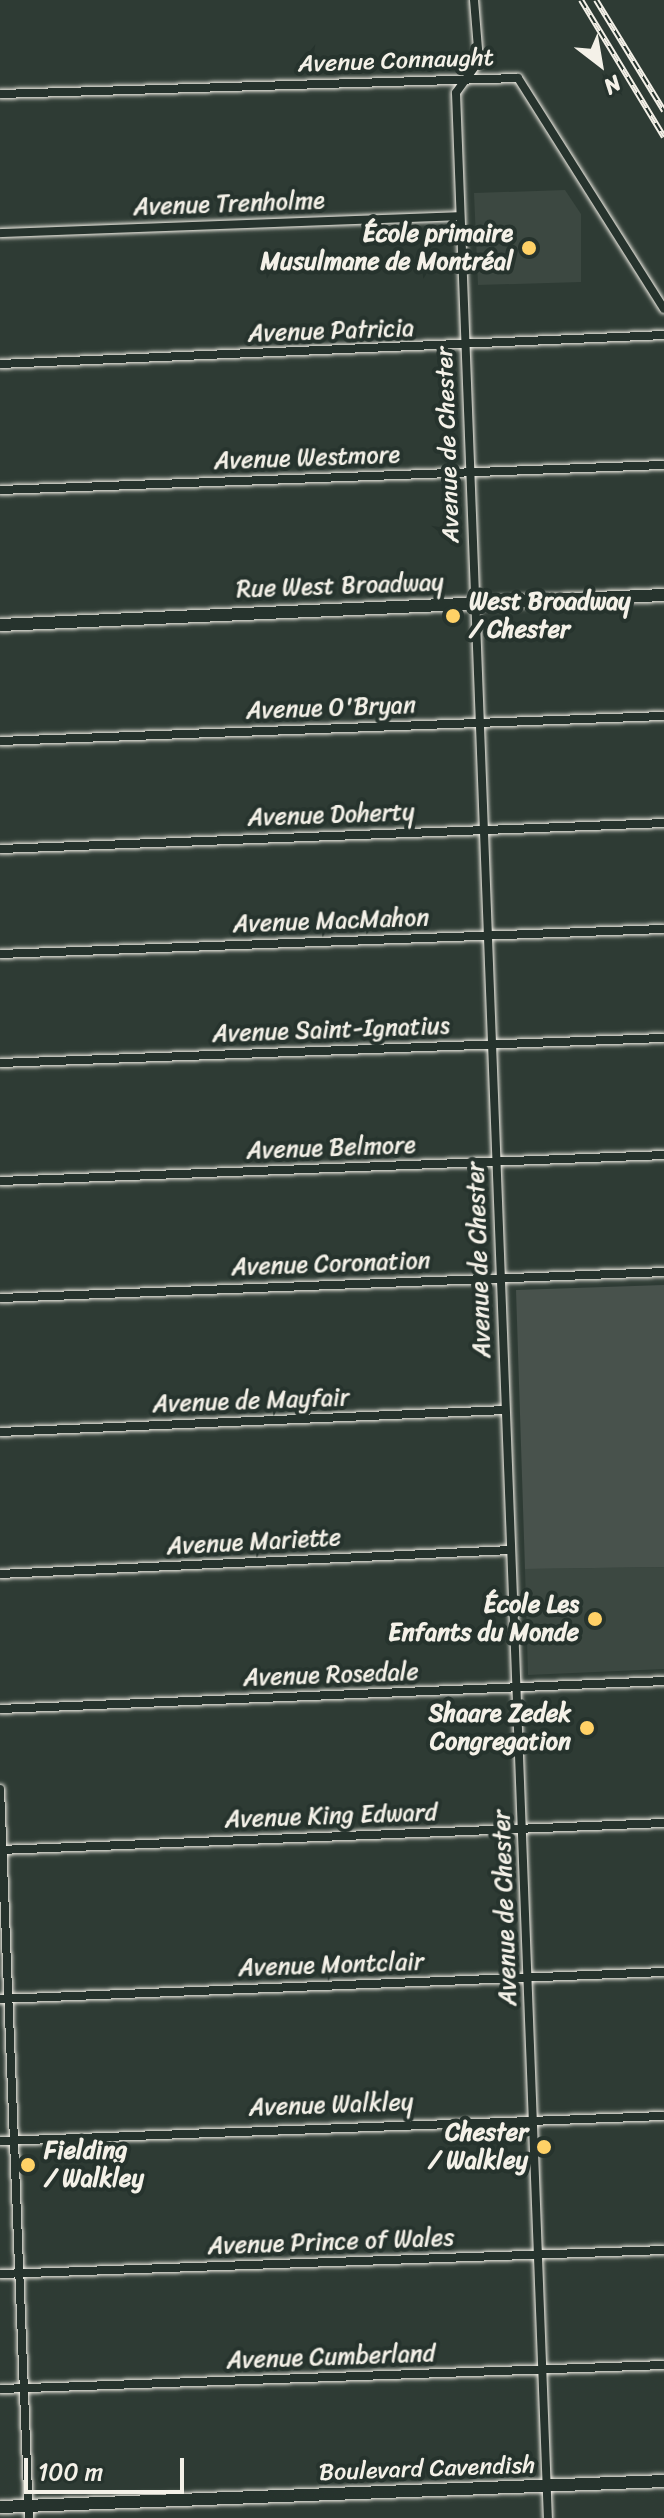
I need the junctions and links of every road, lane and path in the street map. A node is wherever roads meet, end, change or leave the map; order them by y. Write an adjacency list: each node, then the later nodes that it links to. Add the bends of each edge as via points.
1 (476, 4): 2 (street, Avenue de Chester, via 479,61)
2 (468, 78): 3 (street, Avenue Connaught); 4 (street, Avenue de Chester, via 456,93); 6 (street, Avenue Connaught, via 527,83)
3 (0, 94)
4 (460, 216): 5 (street, Avenue Trenholme); 8 (street, Avenue de Chester)
5 (0, 233)
6 (664, 309)
7 (664, 335): 8 (street, Avenue Patricia)
8 (465, 345): 9 (street, Avenue Patricia); 11 (street, Avenue de Chester)
9 (0, 364)
10 (664, 465): 11 (street, Avenue Westmore)
11 (469, 471): 12 (street, Avenue Westmore); 14 (street, Avenue de Chester)
12 (0, 490)
13 (664, 595): 14 (street, Rue West Broadway)
14 (474, 602): 16 (street, Rue West Broadway); 19 (street, Avenue de Chester)
15 (0, 617): 16 (street, Rue West Broadway)
16 (17, 620): 17 (street, Rue West Broadway)
17 (0, 625)
18 (664, 716): 19 (street, Avenue O'Bryan)
19 (479, 722): 20 (street, Avenue O'Bryan); 22 (street, Avenue de Chester)
20 (0, 741)
21 (664, 823): 22 (street, Avenue Doherty)
22 (483, 829): 23 (street, Avenue Doherty); 25 (street, Avenue de Chester)
23 (0, 849)
24 (664, 929): 25 (street, Avenue MacMahon)
25 (487, 935): 26 (street, Avenue MacMahon); 28 (street, Avenue de Chester)
26 (0, 954)
27 (664, 1038): 28 (street, Avenue Saint-Ignatius)
28 (490, 1043): 29 (street, Avenue Saint-Ignatius); 31 (street, Avenue de Chester)
29 (0, 1063)
30 (664, 1155): 31 (street, Avenue Belmore)
31 (495, 1161): 32 (street, Avenue Belmore); 34 (street, Avenue de Chester)
32 (0, 1181)
33 (664, 1272): 34 (street, Avenue Coronation)
34 (500, 1277): 35 (street, Avenue Coronation); 36 (street, Avenue de Chester)
35 (0, 1298)
36 (505, 1410): 37 (street, Avenue de Mayfair); 38 (street, Avenue de Chester)
37 (0, 1432)
38 (510, 1550): 39 (street, Avenue Mariette); 41 (street, Avenue de Chester)
39 (0, 1574)
40 (664, 1681): 41 (street, Avenue Rosedale)
41 (515, 1687): 42 (street, Avenue Rosedale); 45 (street, Avenue de Chester)
42 (0, 1709)
43 (0, 1789): 46 (street)
44 (664, 1823): 45 (street, Avenue King Edward)
45 (521, 1828): 46 (street, Avenue King Edward); 48 (street, Avenue de Chester)
46 (1, 1850): 49 (street)
47 (664, 1972): 48 (street, Avenue Montclair)
48 (528, 1977): 49 (street, Avenue Montclair); 51 (street, Avenue de Chester)
49 (4, 1999): 52 (street)
50 (664, 2116): 51 (street, Avenue Walkley)
51 (532, 2120): 52 (street, Avenue Walkley); 55 (street, Avenue de Chester)
52 (14, 2140): 53 (street, Avenue Walkley); 56 (street)
53 (0, 2141)
54 (664, 2250): 55 (street, Avenue Prince of Wales)
55 (538, 2254): 56 (street, Avenue Prince of Wales); 59 (street, Avenue de Chester)
56 (20, 2273): 57 (street, Avenue Prince of Wales); 60 (street)
57 (0, 2274)
58 (664, 2365): 59 (street, Avenue Cumberland)
59 (542, 2369): 60 (street, Avenue Cumberland); 63 (street, Avenue de Chester)
60 (24, 2388): 61 (street, Avenue Cumberland); 65 (street)
61 (0, 2389)
62 (664, 2481): 63 (street, Boulevard Cavendish)
63 (547, 2486): 65 (street, Boulevard Cavendish); 66 (street, Avenue de Chester)
64 (0, 2507): 65 (street, Boulevard Cavendish)
65 (29, 2512)
66 (548, 2518)

